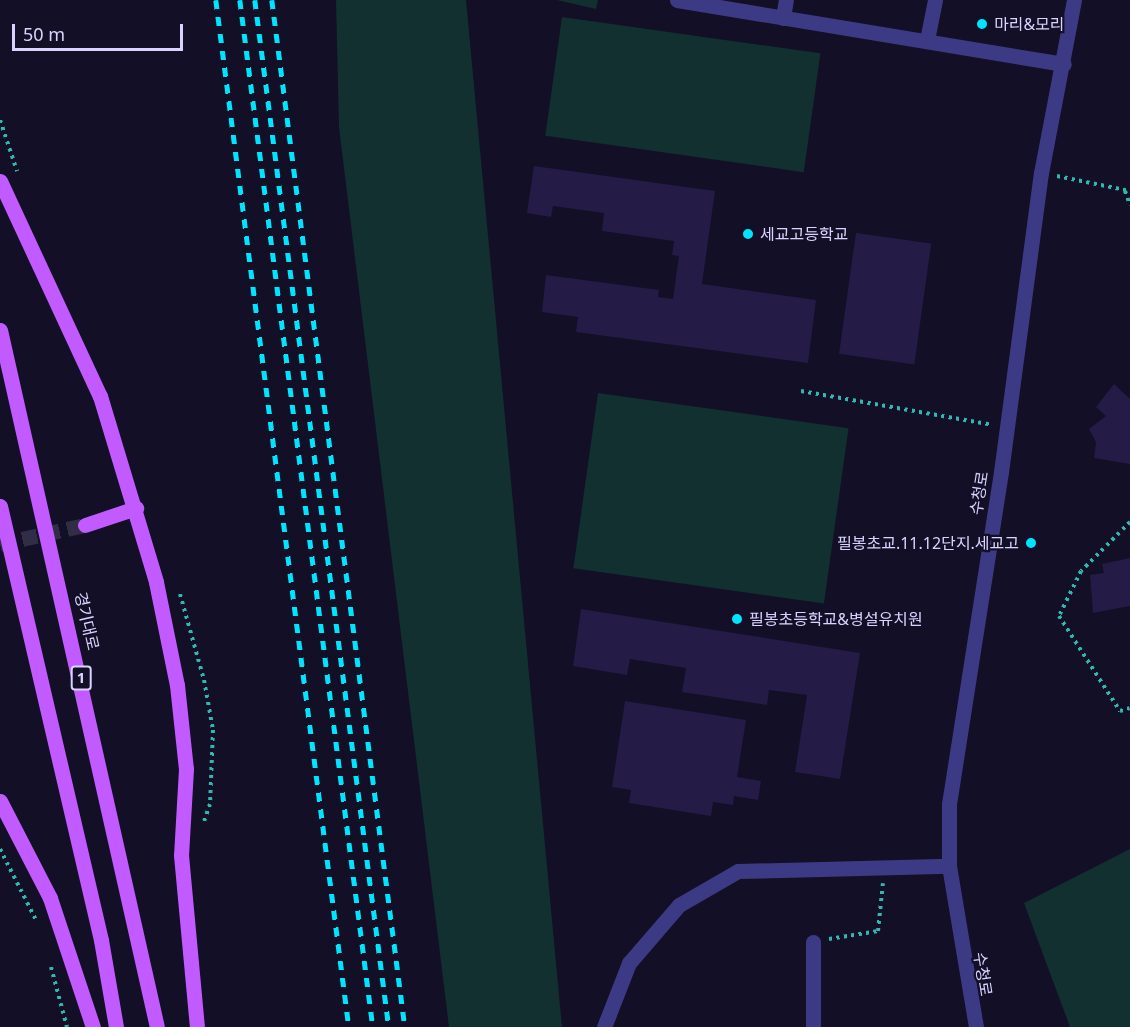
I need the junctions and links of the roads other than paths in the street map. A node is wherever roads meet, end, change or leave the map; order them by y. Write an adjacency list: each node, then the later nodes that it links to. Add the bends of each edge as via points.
1 (677, 0): 5 (street)
2 (786, 0): 5 (street)
3 (935, 0): 6 (street)
4 (1074, 0): 7 (street, 수청로)
5 (783, 18): 6 (street)
6 (927, 40): 7 (street)
7 (1064, 64): 14 (street, 수청로, via 1041,173 1007,427 949,804)
8 (0, 181): 11 (main road, via 100,396)
9 (0, 330): 18 (main road, 경기대로 / 1)
10 (0, 506): 17 (main road, via 98,928)
11 (136, 508): 12 (main road); 19 (main road, via 177,686 186,769 181,855)
12 (85, 525)
13 (0, 801): 16 (main road, via 50,898)
14 (949, 866): 20 (street, via 738,871 679,905 629,963); 22 (street, 수청로)
15 (813, 942): 21 (street)
16 (93, 1027)
17 (116, 1027)
18 (157, 1027)
19 (197, 1027)
20 (604, 1027)
21 (813, 1027)
22 (976, 1027)

